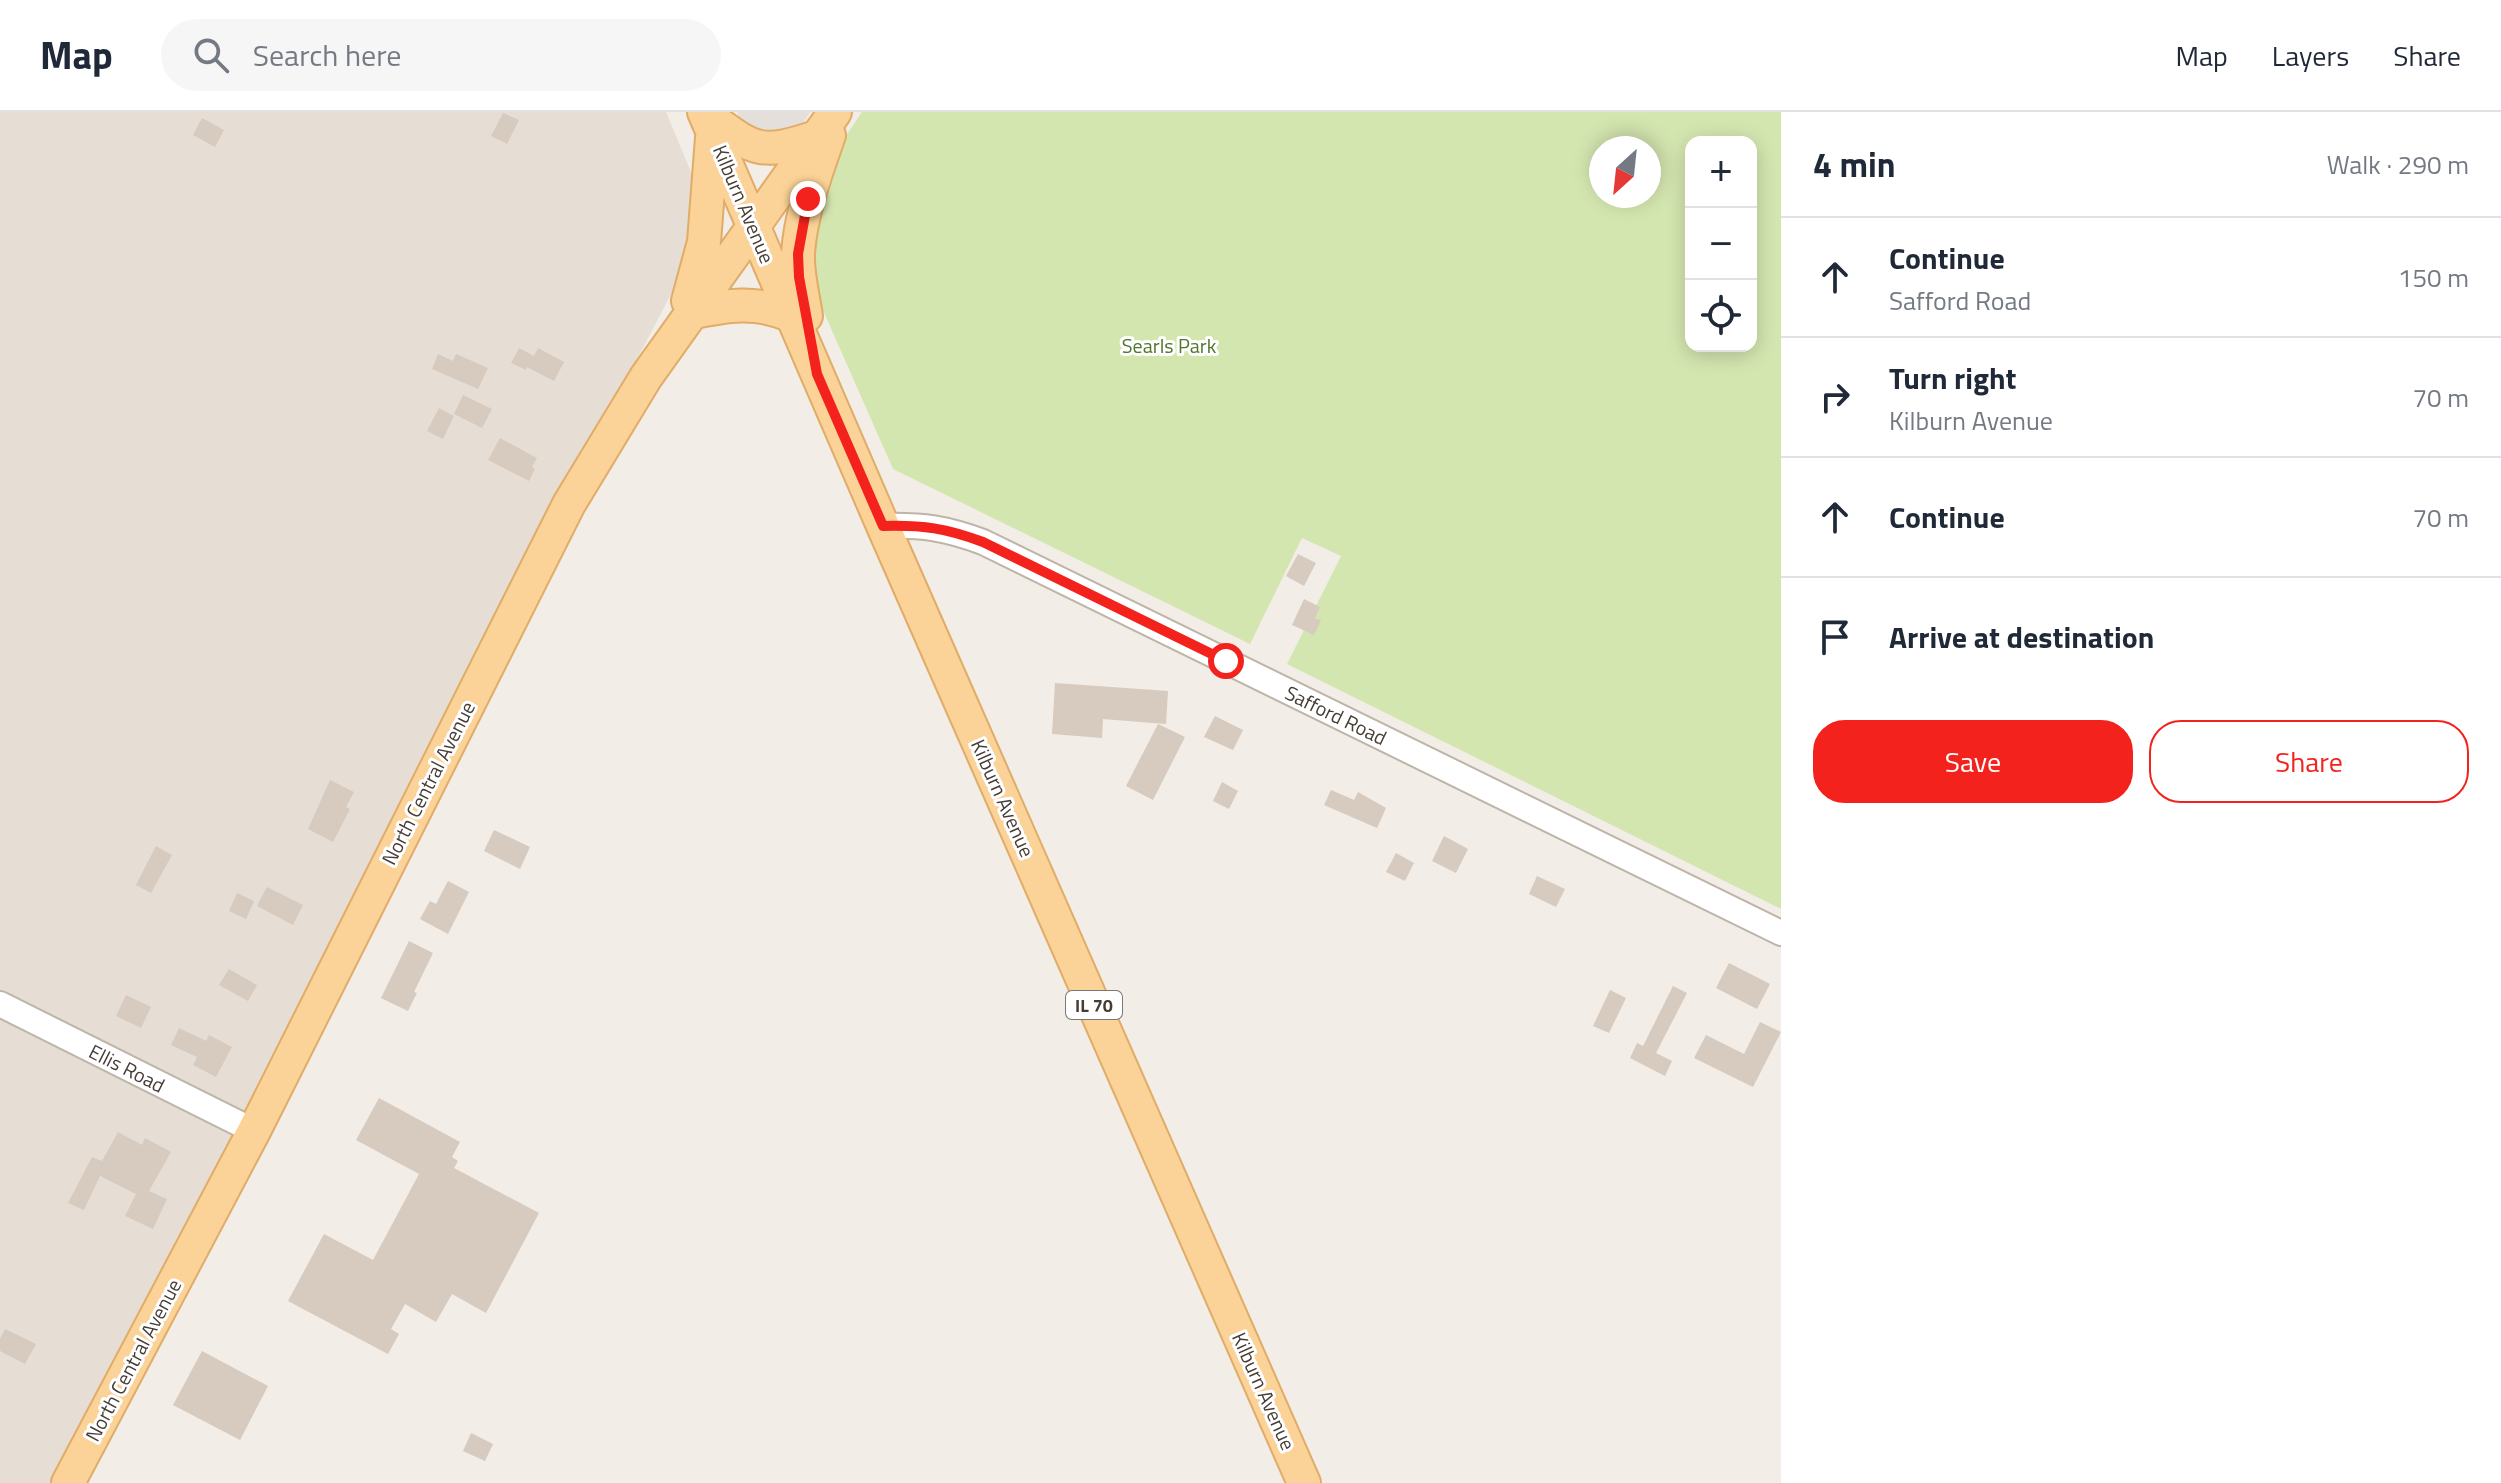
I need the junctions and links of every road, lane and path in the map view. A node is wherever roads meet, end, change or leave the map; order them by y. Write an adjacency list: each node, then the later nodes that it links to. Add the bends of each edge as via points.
1 (707, 119): 2 (main road, via 764,149 783,149); 3 (main road, Kilburn Avenue / IL 70); 5 (main road, via 704,242)
2 (829, 120): 3 (main road, North Central Avenue); 6 (main road, via 798,254)
3 (753, 224): 4 (main road, Kilburn Avenue / IL 70); 5 (main road, North Central Avenue)
4 (792, 316): 5 (main road, via 759,305 729,305); 6 (main road, Kilburn Avenue / IL 70)
5 (684, 322): 10 (main road, North Central Avenue, via 569,504)
6 (817, 374): 7 (main road, Kilburn Avenue / IL 70)
7 (883, 526): 8 (street, Safford Road, via 921,525 983,542); 12 (main road, Kilburn Avenue / IL 70)
8 (1781, 933)
9 (0, 1004): 10 (street, Ellis Road)
10 (254, 1131): 11 (main road, North Central Avenue)
11 (68, 1483)
12 (1304, 1483)

